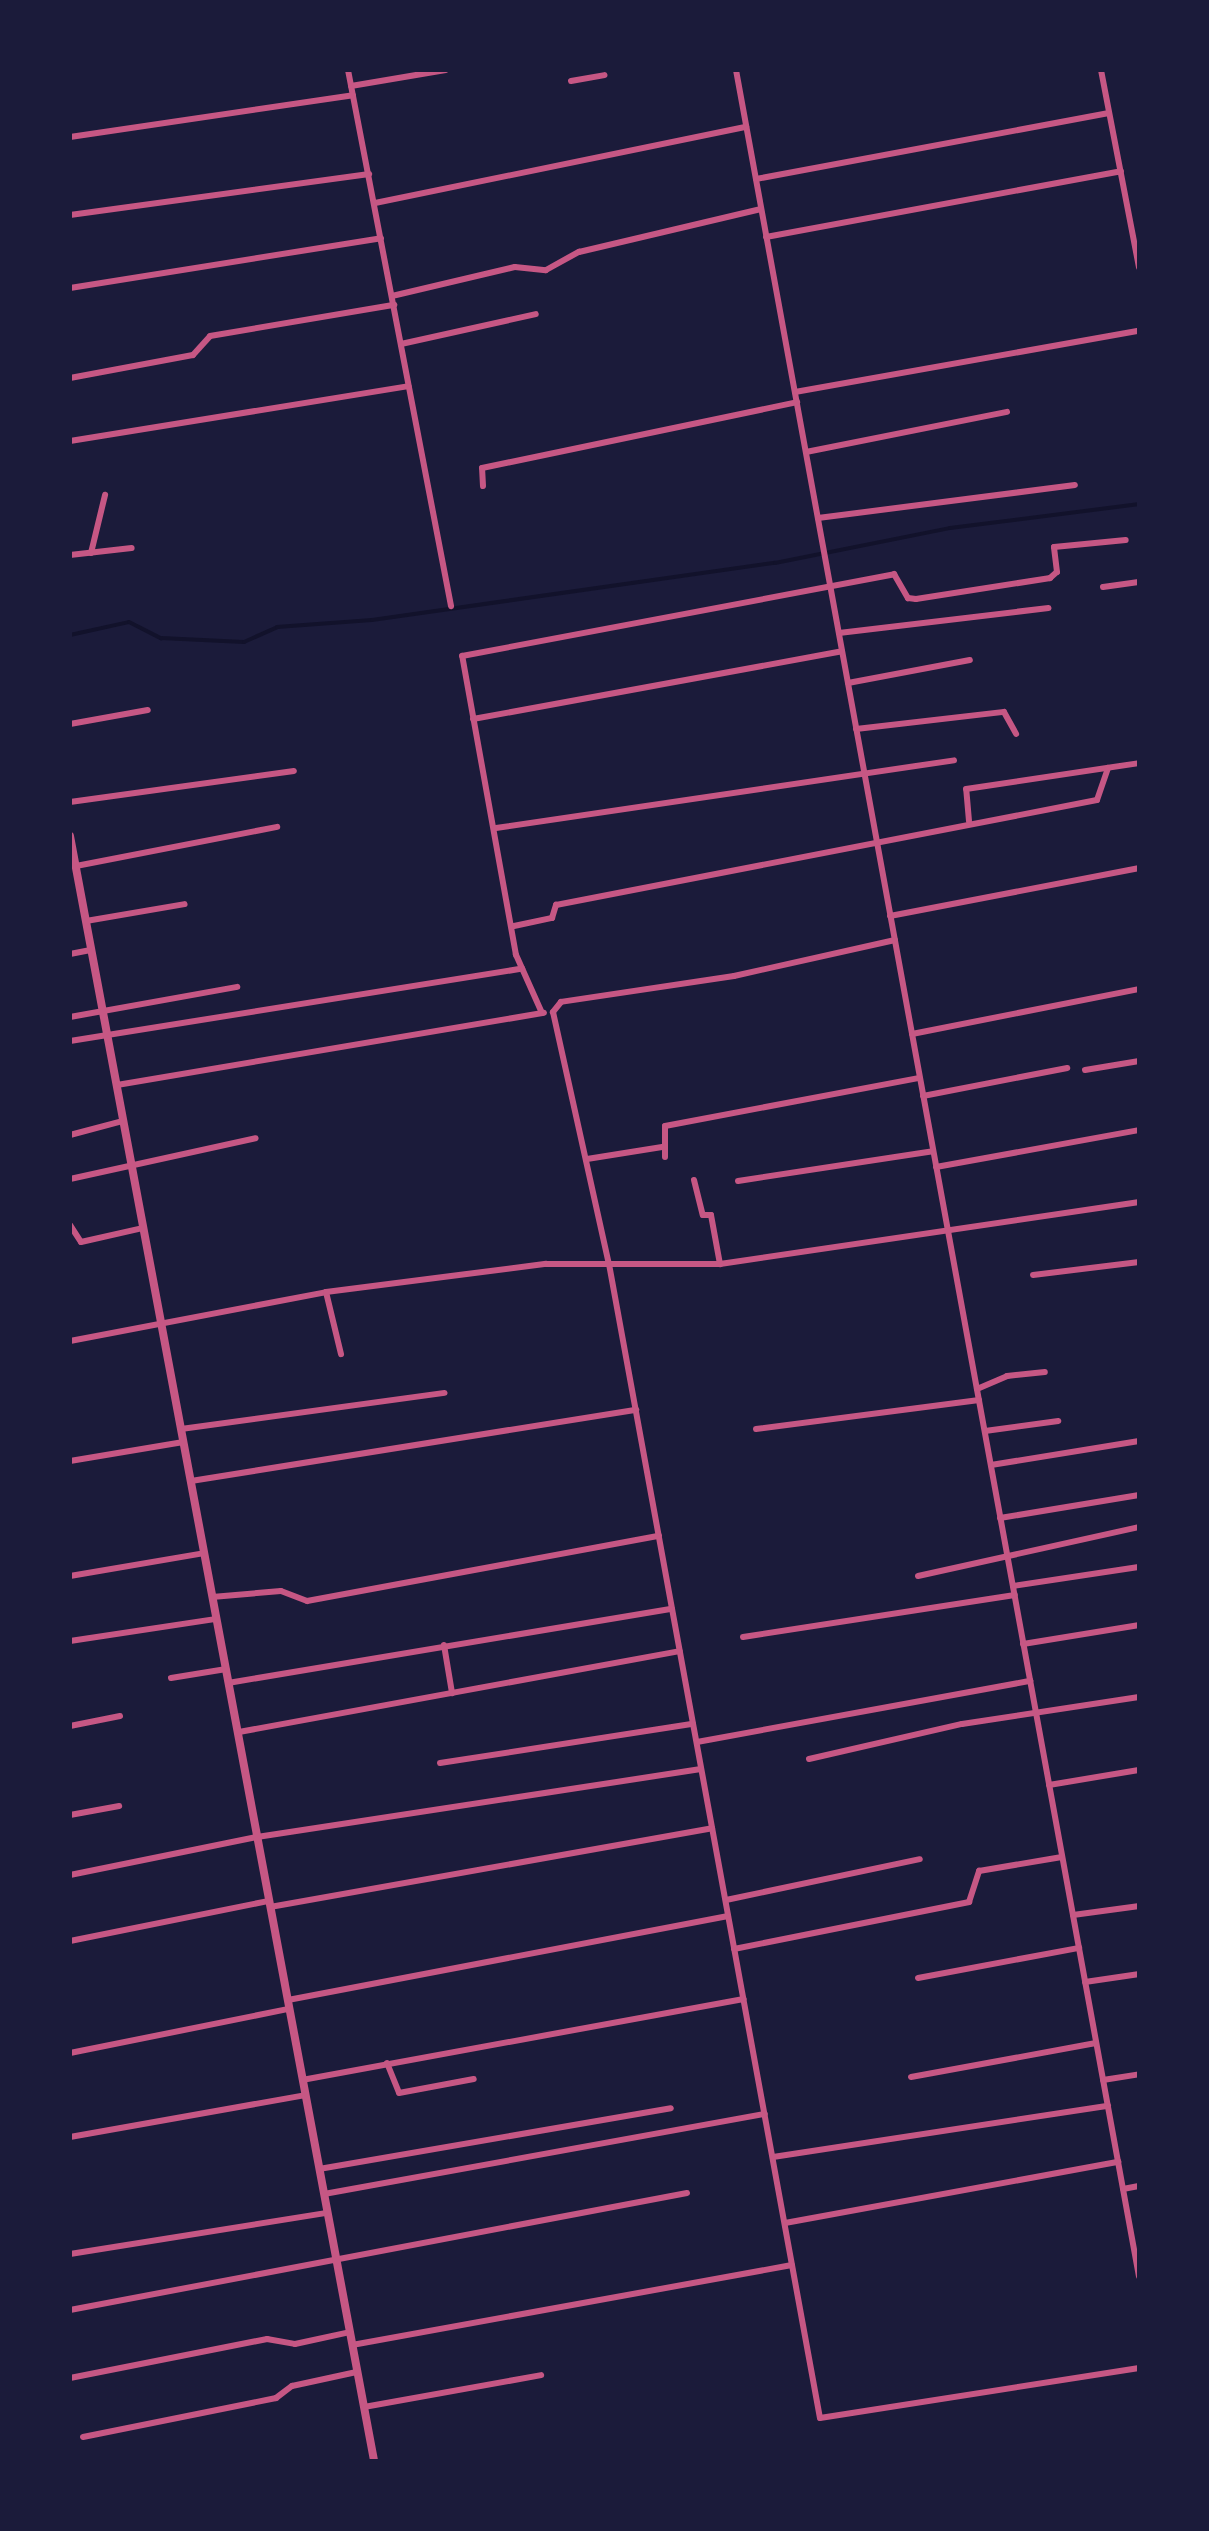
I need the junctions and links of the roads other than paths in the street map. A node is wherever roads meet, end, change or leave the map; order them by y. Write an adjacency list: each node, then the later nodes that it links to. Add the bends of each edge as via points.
1 (348, 70): 8 (street)
2 (446, 70): 8 (street)
3 (736, 70): 10 (street)
4 (1101, 70): 9 (street)
5 (581, 74): 6 (street); 7 (street)
6 (604, 75)
7 (571, 81)
8 (352, 90): 11 (street); 13 (street)
9 (1110, 113): 12 (street); 14 (street)
10 (746, 128): 14 (street); 15 (street)
11 (70, 137)
12 (1120, 171): 18 (street); 20 (street)
13 (370, 174): 15 (street); 17 (street)
14 (756, 180): 16 (street)
15 (375, 203): 19 (street)
16 (761, 209): 18 (street); 23 (street, via 579,252 546,270 516,267)
17 (70, 215)
18 (766, 237): 29 (street)
19 (381, 238): 22 (street); 23 (street)
20 (1137, 246): 21 (street)
21 (1139, 266)
22 (70, 288)
23 (393, 300): 26 (street); 27 (street, via 210,336 193,355)
24 (536, 314): 26 (street)
25 (1139, 331): 29 (street)
26 (402, 344): 28 (street)
27 (70, 378)
28 (409, 386): 32 (street); 45 (street)
29 (795, 392): 30 (street)
30 (796, 402): 33 (street); 35 (street, via 482,468)
31 (1006, 412): 33 (street)
32 (70, 441)
33 (806, 452): 37 (street)
34 (1075, 485): 37 (street)
35 (483, 486)
36 (105, 495): 40 (street, via 92,527)
37 (818, 518): 43 (street)
38 (1126, 540): 43 (street, via 1054,548 1053,577 1012,584 916,599 908,598 894,574)
39 (132, 548): 40 (street)
40 (91, 553): 41 (street)
41 (70, 556)
42 (1139, 582): 44 (street)
43 (830, 587): 47 (street); 52 (street, via 465,654)
44 (1103, 587)
45 (451, 606)
46 (1049, 608): 47 (street)
47 (839, 632): 48 (street)
48 (842, 652): 50 (street); 52 (street)
49 (970, 660): 50 (street)
50 (848, 683): 54 (street)
51 (148, 710): 53 (street)
52 (473, 719): 64 (street)
53 (70, 724)
54 (856, 728): 55 (street, via 1004,712); 59 (street)
55 (1016, 734)
56 (954, 760): 59 (street)
57 (1139, 763): 58 (street)
58 (1108, 768): 62 (street, via 1097,800); 62 (street, via 966,789)
59 (864, 771): 64 (street); 66 (street)
60 (294, 772): 61 (street)
61 (70, 802)
62 (969, 821): 66 (street)
63 (277, 827): 67 (street)
64 (496, 828): 73 (street)
65 (70, 836): 67 (street)
66 (877, 842): 71 (street); 73 (street, via 556,904 552,918)
67 (76, 866): 69 (street)
68 (1139, 868): 71 (street)
69 (75, 892): 72 (street)
70 (186, 904): 72 (street)
71 (890, 916): 74 (street)
72 (86, 921): 75 (street)
73 (514, 926): 77 (street)
74 (895, 940): 81 (street, via 734,976 561,1002); 85 (street)
75 (91, 950): 76 (street); 80 (street)
76 (70, 954)
77 (522, 969): 82 (street, via 534,982); 84 (street)
78 (237, 987): 80 (street)
79 (1139, 989): 85 (street)
80 (102, 1010): 83 (street); 84 (street)
81 (553, 1012): 82 (street); 100 (street)
82 (542, 1014): 91 (street)
83 (70, 1017)
84 (107, 1034): 86 (street); 91 (street)
85 (912, 1034): 90 (street)
86 (70, 1041)
87 (1139, 1061): 89 (street)
88 (1067, 1068): 92 (street)
89 (1085, 1070)
90 (920, 1078): 92 (street); 97 (street, via 665,1126)
91 (116, 1086): 93 (street)
92 (923, 1096): 98 (street)
93 (123, 1121): 95 (street); 101 (street)
94 (1139, 1130): 102 (street)
95 (70, 1135)
96 (256, 1138): 101 (street)
97 (662, 1147): 99 (street); 100 (street)
98 (934, 1151): 102 (street); 105 (street)
99 (665, 1157)
100 (587, 1159): 111 (street)
101 (131, 1162): 103 (street, via 117,1172); 108 (street)
102 (936, 1167): 109 (street)
103 (70, 1179)
104 (694, 1180): 112 (street, via 703,1215 711,1215)
105 (738, 1182)
106 (1139, 1202): 109 (street)
107 (70, 1226): 108 (street, via 81,1242)
108 (144, 1228): 115 (street)
109 (948, 1230): 112 (street); 119 (street)
110 (1139, 1262): 113 (street)
111 (609, 1264): 112 (street); 114 (street, via 546,1264); 122 (street)
112 (720, 1264)
113 (1034, 1275)
114 (326, 1292): 115 (street); 117 (street)
115 (161, 1323): 116 (street); 124 (street)
116 (70, 1341)
117 (341, 1354)
118 (1045, 1372): 119 (street, via 1008,1376)
119 (977, 1389): 121 (street)
120 (445, 1393): 124 (street)
121 (979, 1400): 125 (street); 126 (street)
122 (636, 1410): 131 (street); 135 (street)
123 (1058, 1422): 126 (street)
124 (181, 1429): 128 (street)
125 (756, 1429)
126 (985, 1431): 130 (street)
127 (1139, 1441): 130 (street)
128 (183, 1442): 129 (street); 131 (street)
129 (70, 1461)
130 (991, 1465): 133 (street)
131 (191, 1482): 136 (street)
132 (1139, 1494): 133 (street)
133 (1000, 1518): 137 (street)
134 (1139, 1527): 137 (street)
135 (659, 1536): 143 (street, via 306,1601 282,1591); 144 (street)
136 (204, 1553): 139 (street); 143 (street)
137 (1007, 1554): 140 (street); 141 (street)
138 (1139, 1567): 141 (street)
139 (70, 1576)
140 (918, 1576)
141 (1013, 1586): 142 (street)
142 (1014, 1595): 147 (street); 149 (street)
143 (212, 1597): 145 (street)
144 (672, 1608): 150 (street); 151 (street)
145 (216, 1619): 148 (street); 152 (street)
146 (1139, 1625): 149 (street)
147 (742, 1637)
148 (70, 1641)
149 (1023, 1644): 154 (street)
150 (444, 1645): 155 (street); 156 (street)
151 (680, 1651): 156 (street); 160 (street)
152 (226, 1669): 153 (street); 155 (street)
153 (170, 1678)
154 (1030, 1681): 158 (street); 163 (street)
155 (228, 1683): 162 (street)
156 (452, 1693): 162 (street)
157 (1139, 1697): 158 (street)
158 (1036, 1714): 164 (street); 168 (street)
159 (120, 1716): 161 (street)
160 (693, 1724): 163 (street); 165 (street)
161 (70, 1726)
162 (239, 1732): 172 (street)
163 (697, 1742): 166 (street)
164 (809, 1759)
165 (440, 1763)
166 (702, 1768): 171 (street); 172 (street)
167 (1139, 1770): 168 (street)
168 (1049, 1785): 173 (street)
169 (119, 1806): 170 (street)
170 (70, 1815)
171 (712, 1828): 176 (street); 177 (street)
172 (257, 1837): 175 (street); 177 (street)
173 (1062, 1857): 179 (street); 183 (street, via 979,1871 976,1897 969,1902)
174 (920, 1860): 176 (street)
175 (70, 1876)
176 (726, 1900): 180 (street)
177 (270, 1904): 181 (street); 188 (street)
178 (1139, 1906): 179 (street)
179 (1073, 1915): 182 (street)
180 (728, 1916): 183 (street); 188 (street)
181 (70, 1941)
182 (1079, 1948): 185 (street); 186 (street)
183 (734, 1949): 187 (street)
184 (1139, 1974): 186 (street)
185 (918, 1978)
186 (1085, 1982): 189 (street)
187 (744, 1999): 191 (street); 200 (street)
188 (288, 2004): 190 (street); 195 (street)
189 (1096, 2044): 193 (street); 196 (street)
190 (70, 2054)
191 (387, 2064): 194 (street, via 399,2093); 195 (street)
192 (1139, 2074): 196 (street)
193 (911, 2077)
194 (474, 2078)
195 (302, 2080): 197 (street)
196 (1103, 2080): 198 (street)
197 (305, 2095): 201 (street); 204 (street)
198 (1108, 2106): 202 (street); 203 (street)
199 (671, 2108): 204 (street)
200 (765, 2114): 202 (street); 208 (street)
201 (70, 2137)
202 (772, 2157): 210 (street)
203 (1118, 2162): 206 (street); 210 (street)
204 (319, 2169): 208 (street)
205 (1139, 2186): 206 (street)
206 (1123, 2189): 214 (street)
207 (687, 2193): 212 (street)
208 (324, 2194): 209 (street)
209 (328, 2214): 211 (street); 212 (street)
210 (784, 2223): 213 (street)
211 (70, 2254)
212 (337, 2259): 215 (street); 216 (street)
213 (792, 2265): 217 (street); 218 (street, via 820,2418)
214 (1139, 2277)
215 (70, 2310)
216 (350, 2332): 217 (street); 221 (street, via 295,2344 267,2339)
217 (352, 2345): 219 (street)
218 (1139, 2368)
219 (357, 2372): 222 (street); 223 (street, via 292,2386 276,2398)
220 (541, 2376): 222 (street)
221 (70, 2378)
222 (364, 2406): 224 (street)
223 (83, 2437)
224 (374, 2461)

